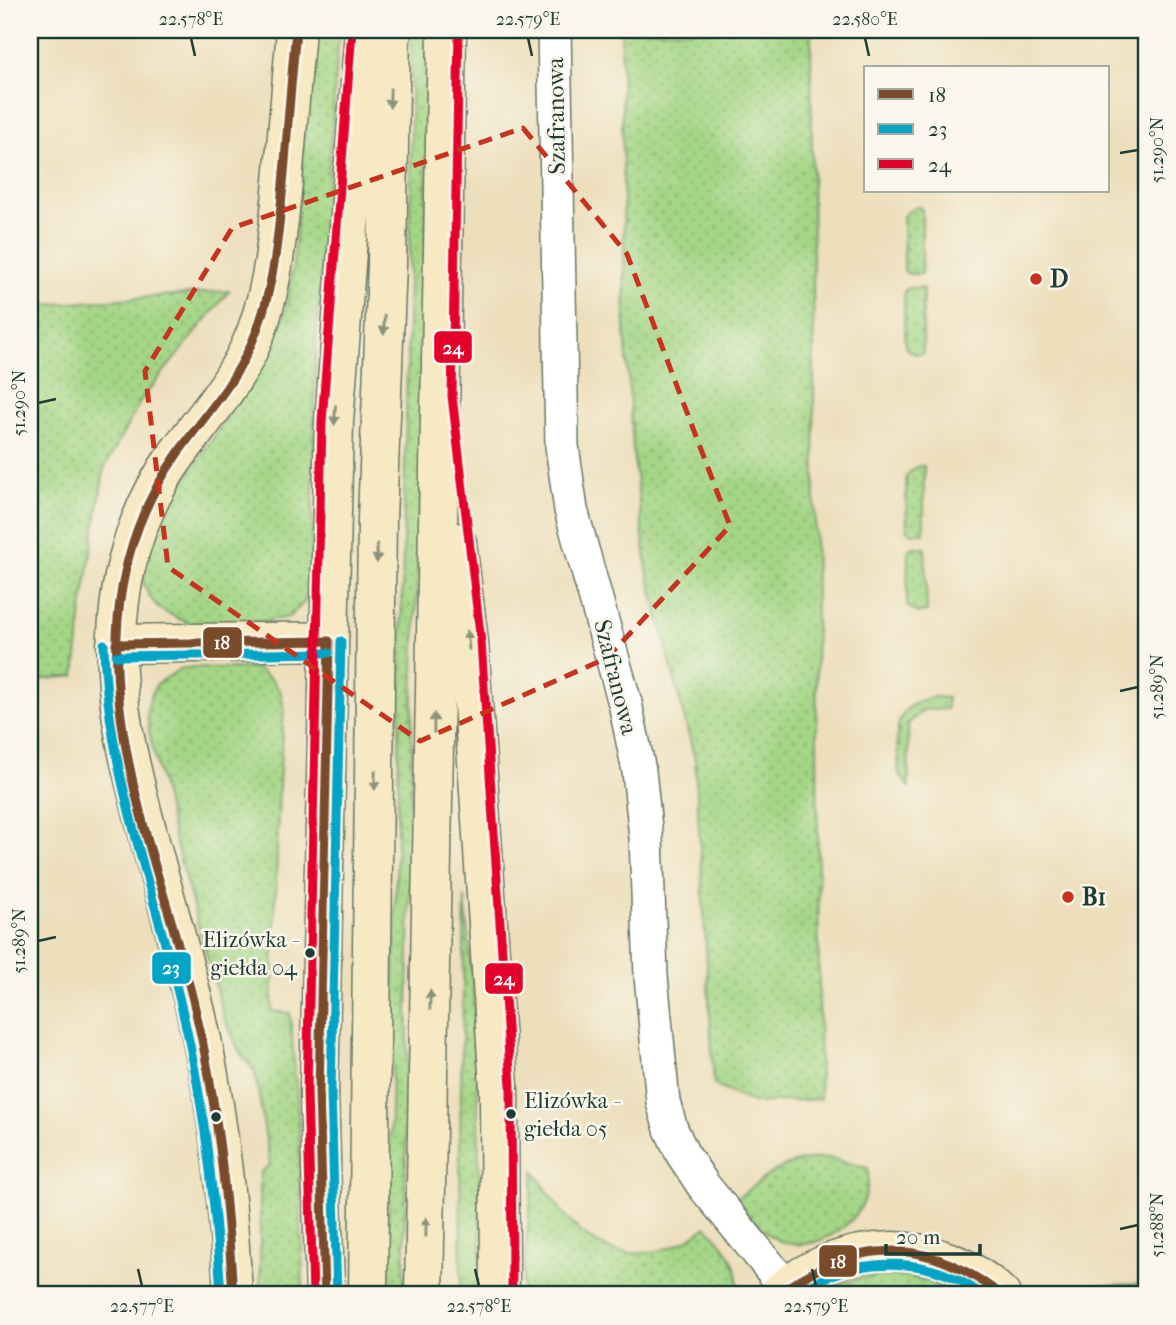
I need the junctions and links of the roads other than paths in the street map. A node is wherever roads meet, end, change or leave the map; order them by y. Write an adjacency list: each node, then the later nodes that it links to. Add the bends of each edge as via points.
1 (296, 30): 8 (main road, via 276,249 261,319 248,352 176,457 139,523 123,580)
2 (363, 30): 7 (main road, one-way to 7, via 334,422)
3 (391, 30): 12 (main road, one-way to 12, via 377,519)
4 (447, 30): 6 (main road)
5 (554, 30): 9 (street, Szafranowa, via 562,446 572,510 639,771 663,1101 682,1153)
6 (440, 397): 13 (main road, one-way to 6); 14 (main road, one-way to 6, via 499,1087 469,643)
7 (329, 641): 8 (main road); 11 (main road, via 319,1092)
8 (116, 644): 10 (main road, via 124,740 193,1001 213,1097)
9 (782, 1291): 15 (main road, via 835,1259 884,1250 942,1259 969,1271)
10 (233, 1295)
11 (325, 1295)
12 (368, 1295)
13 (424, 1295)
14 (500, 1295)
15 (1001, 1295)

